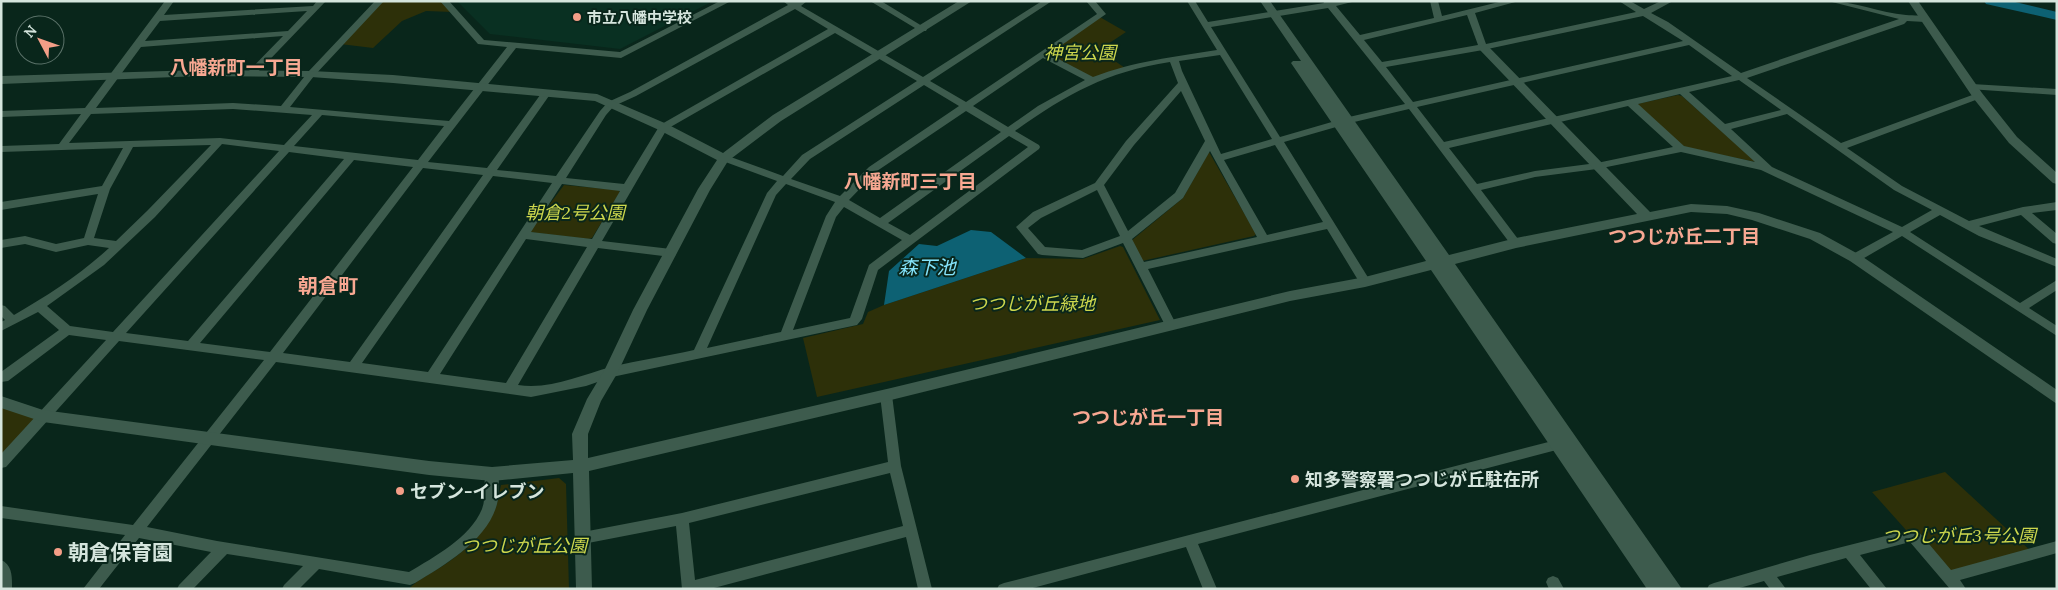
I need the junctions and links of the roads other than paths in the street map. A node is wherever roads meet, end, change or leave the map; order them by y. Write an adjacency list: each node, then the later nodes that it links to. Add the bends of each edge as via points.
1 (170, 1): 24 (street)
2 (380, 1): 43 (street)
3 (444, 1): 35 (street, via 481,42)
4 (726, 1): 35 (street, via 621,55)
5 (874, 1): 30 (street)
6 (967, 1): 30 (street)
7 (1048, 1): 48 (street)
8 (1090, 1): 38 (street, via 1102,14)
9 (1191, 1): 28 (street)
10 (1255, 1): 21 (street)
11 (1352, 1): 19 (street)
12 (1434, 1): 25 (street)
13 (1516, 1): 22 (street)
14 (1622, 1): 23 (street)
15 (1669, 1): 23 (street)
16 (1832, 1): 26 (street)
17 (1913, 1): 27 (street)
18 (795, 3): 29 (street); 57 (street)
19 (1329, 4): 21 (street); 32 (street)
20 (319, 5): 24 (street); 31 (street)
21 (1267, 10): 28 (street); 65 (street)
22 (1470, 11): 25 (street); 36 (street)
23 (1643, 13): 33 (street); 36 (street)
24 (158, 18): 34 (street)
25 (1439, 18): 32 (street)
26 (1905, 18): 27 (street); 45 (street)
27 (1925, 19): 53 (street)
28 (1207, 25): 37 (street)
29 (835, 29): 39 (street); 68 (street)
30 (923, 29): 39 (street)
31 (291, 33): 34 (street); 42 (street)
32 (1359, 38): 41 (street)
33 (1691, 42): 45 (street); 49 (street)
34 (140, 44): 44 (street)
35 (514, 45): 51 (street)
36 (1483, 46): 41 (street); 49 (street)
37 (1224, 52): 40 (street); 73 (street)
38 (1042, 54): 47 (street); 58 (street)
39 (879, 55): 48 (street); 82 (street, via 777,118)
40 (1174, 59): 47 (street, via 1125,68); 50 (street)
41 (1380, 65): 59 (street)
42 (252, 73): 43 (street); 44 (street)
43 (311, 74): 51 (street); 61 (street)
44 (115, 76): 46 (street); 60 (street)
45 (1740, 76): 52 (street); 62 (street)
46 (1, 80)
47 (1092, 80): 70 (street, via 1041,108)
48 (922, 81): 58 (street); 89 (street, via 806,157)
49 (1518, 81): 59 (street); 66 (street)
50 (1183, 83): 72 (street); 91 (street, via 1130,143)
51 (479, 87): 55 (street); 67 (street)
52 (1682, 91): 56 (street); 69 (street)
53 (1975, 92): 54 (street); 77 (street); 90 (street, via 2012,140)
54 (2057, 92)
55 (546, 93): 57 (street, via 596,98); 87 (street)
56 (1631, 103): 66 (street); 80 (street)
57 (611, 104): 68 (street); 88 (street)
58 (964, 106): 70 (street); 95 (street, via 873,169)
59 (1411, 106): 65 (street); 76 (street)
60 (90, 110): 61 (street, via 233,106); 64 (street); 75 (street)
61 (283, 110): 63 (street)
62 (1788, 111): 69 (street); 77 (street)
63 (320, 112): 67 (street); 79 (street)
64 (1, 114)
65 (1343, 121): 73 (street); 117 (street)
66 (1556, 121): 76 (street); 85 (street)
67 (451, 124): 84 (street)
68 (663, 127): 82 (street); 92 (street)
69 (1724, 128): 86 (street)
70 (1011, 131): 101 (street); 108 (street, via 1035,147)
71 (220, 141): 74 (street); 79 (street); 114 (street)
72 (1210, 141): 83 (street); 106 (street, via 1179,195)
73 (1277, 141): 83 (street); 102 (street)
74 (131, 143): 75 (street); 94 (street)
75 (62, 146): 78 (street)
76 (1442, 146): 93 (street)
77 (1839, 147): 98 (street, via 1898,188)
78 (1, 149)
79 (286, 149): 81 (street); 130 (street)
80 (1681, 149): 85 (street); 86 (street)
81 (352, 156): 84 (street); 132 (street)
82 (724, 158): 89 (street); 115 (street)
83 (1218, 158): 107 (street)
84 (421, 164): 87 (street); 134 (street)
85 (1598, 166): 93 (street, via 1535,174); 100 (street)
86 (1770, 170): 104 (street)
87 (490, 172): 88 (street); 135 (street)
88 (559, 179): 92 (street); 105 (street)
89 (786, 180): 95 (street); 133 (street, via 772,193)
90 (2057, 180)
91 (1099, 185): 106 (street); 106 (street, via 1037,215 1021,227 1042,251 1083,254)
92 (627, 188): 113 (street)
93 (1475, 188): 111 (street)
94 (105, 189): 96 (street); 110 (street)
95 (842, 201): 101 (street); 131 (street, via 831,216)
96 (1, 206)
97 (2057, 206): 99 (street)
98 (1939, 211): 103 (street); 104 (street)
99 (2023, 211): 103 (street); 109 (street)
100 (1646, 216): 111 (street); 116 (street, via 1690,208 1727,210 1798,229)
101 (880, 223): 108 (street)
102 (1328, 225): 107 (street); 120 (street)
103 (1968, 225): 118 (street)
104 (1903, 232): 116 (street); 123 (street)
105 (523, 235): 113 (street); 138 (street)
106 (1126, 238): 119 (street)
107 (1264, 239): 119 (street)
108 (910, 240): 131 (street, via 873,268 853,322)
109 (2057, 240)
110 (88, 241): 112 (street, via 56,248 25,240); 114 (street)
111 (1516, 242): 117 (street)
112 (1, 244)
113 (595, 244): 115 (street); 139 (street)
114 (118, 245): 122 (street)
115 (671, 253): 136 (street)
116 (1855, 258): 141 (street)
117 (1440, 262): 120 (street); 145 (street)
118 (2057, 263)
119 (1140, 267): 126 (street)
120 (1365, 282): 126 (street, via 1290,296)
121 (2057, 284): 123 (street)
122 (39, 306): 125 (street); 128 (street)
123 (2021, 308): 129 (street)
124 (1, 309): 125 (street)
125 (13, 321): 127 (street)
126 (1171, 326): 140 (street)
127 (1, 327)
128 (66, 330): 130 (street); 137 (street, via 4,378)
129 (2057, 332)
130 (116, 336): 132 (street); 143 (street)
131 (785, 337): 133 (street)
132 (190, 347): 134 (street)
133 (698, 355): 136 (street)
134 (271, 357): 135 (street); 144 (street)
135 (352, 368): 138 (street)
136 (611, 372): 139 (street, via 586,381 531,392); 147 (street, via 594,399 580,434)
137 (1, 377)
138 (431, 377): 139 (street)
139 (510, 388)
140 (886, 396): 147 (street); 148 (street)
141 (2057, 398)
142 (1, 402): 143 (street)
143 (43, 416): 144 (street); 146 (street)
144 (208, 440): 149 (street); 153 (street)
145 (1564, 443): 155 (street); 173 (street); 174 (street)
146 (1, 463)
147 (581, 466): 149 (street); 154 (street)
148 (895, 466): 151 (street); 152 (street)
149 (492, 474): 163 (street, via 492,498 488,512 449,554)
150 (1, 512): 153 (street)
151 (682, 519): 154 (street); 164 (street)
152 (910, 530): 164 (street); 170 (street)
153 (136, 532): 157 (street); 166 (street)
154 (583, 538): 169 (street)
155 (1190, 540): 171 (street); 172 (street)
156 (2057, 546): 162 (street)
157 (224, 548): 159 (street); 167 (street)
158 (1849, 552): 161 (street); 162 (street, via 1913,535); 177 (street)
159 (316, 562): 163 (street); 168 (street)
160 (2, 568): 165 (street, via 6,577)
161 (1766, 573): 175 (street); 176 (street)
162 (1948, 577): 178 (street)
163 (406, 584)
164 (689, 588)
165 (5, 589)
166 (90, 589)
167 (184, 589)
168 (289, 589)
169 (584, 589)
170 (925, 589)
171 (1004, 589)
172 (1210, 589)
173 (1657, 589)
174 (1674, 589)
175 (1714, 589)
176 (1779, 589)
177 (1880, 589)
178 (1959, 589)

